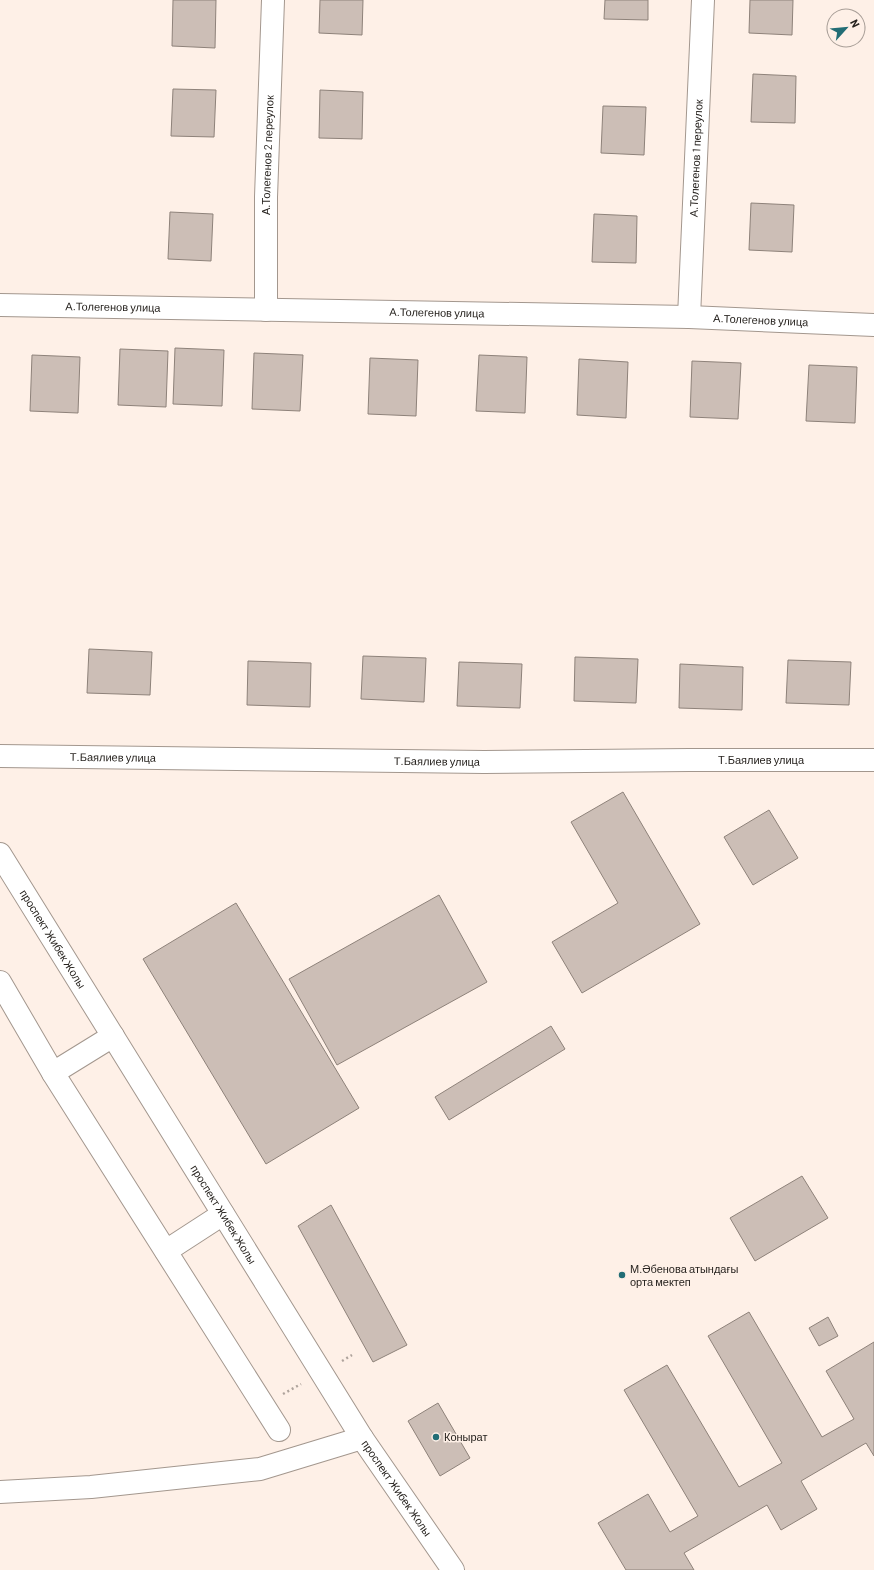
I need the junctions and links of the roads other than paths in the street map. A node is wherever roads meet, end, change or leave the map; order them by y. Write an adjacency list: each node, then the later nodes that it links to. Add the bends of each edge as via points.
1 (273, 0): 4 (street, А.Толегенов 2 переулок, via 266,197)
2 (703, 0): 5 (street, А.Толегенов 1 переулок)
3 (0, 305): 4 (street, А.Толегенов улица)
4 (266, 310): 5 (street, А.Толегенов улица)
5 (689, 317): 6 (street, А.Толегенов улица)
6 (874, 325)
7 (0, 756): 8 (street, Т.Баялиев улица, via 484,762)
8 (874, 760)
9 (0, 854): 11 (street, проспект Жибек Жолы)
10 (0, 982): 12 (street)
11 (113, 1036): 12 (street); 13 (street, проспект Жибек Жолы)
12 (54, 1073): 14 (street)
13 (223, 1214): 14 (street); 16 (street, проспект Жибек Жолы)
14 (166, 1251): 15 (street)
15 (279, 1430)
16 (362, 1438): 17 (street, via 260,1469 91,1487); 18 (street, проспект Жибек Жолы)
17 (0, 1492)
18 (453, 1570)

